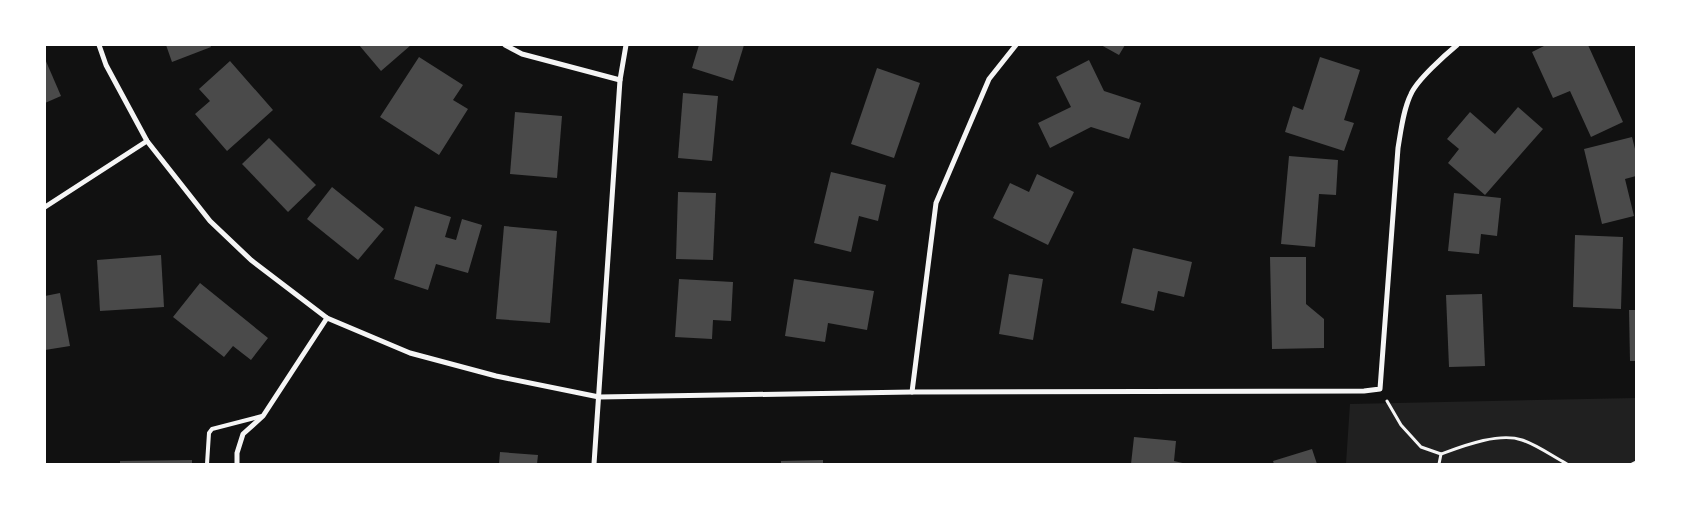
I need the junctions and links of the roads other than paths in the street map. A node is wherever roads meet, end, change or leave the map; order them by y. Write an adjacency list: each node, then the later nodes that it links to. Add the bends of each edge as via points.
1 (99, 45): 7 (street, via 106,65)
2 (505, 45): 6 (street, via 522,54)
3 (626, 45): 6 (street)
4 (1016, 45): 10 (street, via 989,79 936,203)
5 (1457, 45): 10 (street, via 1434,65 1411,93 1398,148 1380,390)
6 (620, 80): 11 (street)
7 (147, 141): 8 (street); 9 (street, via 210,221 251,260)
8 (45, 207)
9 (327, 318): 11 (street, via 410,352 496,376); 12 (street)
10 (912, 392): 11 (street)
11 (599, 397): 15 (street)
12 (263, 416): 13 (lane, via 212,429); 14 (street, via 243,434)
13 (207, 464)
14 (237, 464)
15 (594, 464)

